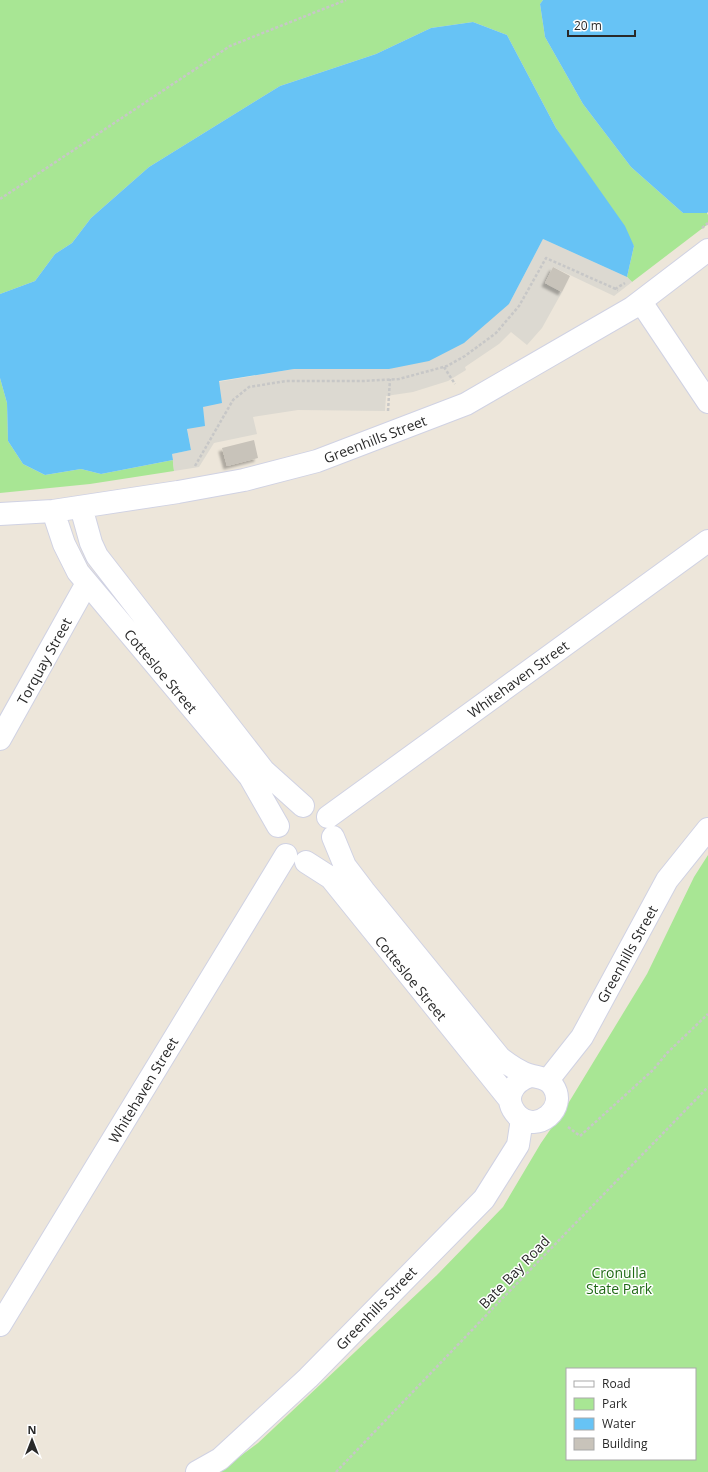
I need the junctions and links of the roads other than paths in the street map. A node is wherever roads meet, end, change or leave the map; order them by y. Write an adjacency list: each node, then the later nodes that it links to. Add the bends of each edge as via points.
1 (708, 250): 2 (street, Greenhills Street)
2 (641, 302): 3 (street); 4 (street, Greenhills Street, via 466,404 317,461 244,480)
3 (708, 402)
4 (81, 507): 5 (street, Greenhills Street); 10 (street, Cottesloe Street, via 97,556 264,770)
5 (53, 511): 6 (street, Greenhills Street); 8 (street, Cottesloe Street, via 72,561)
6 (0, 514)
7 (708, 541): 12 (street, Whitehaven Street)
8 (87, 583): 9 (street, Torquay Street); 11 (street, Cottesloe Street, via 250,777)
9 (0, 739)
10 (303, 806): 11 (street, via 288,812); 12 (street, via 321,810)
11 (278, 826): 14 (street, via 278,842)
12 (330, 827): 15 (street, via 331,845 324,854); 16 (street, Cottesloe Street, via 346,866 364,891 500,1058 511,1066)
13 (708, 829): 16 (street, Greenhills Street, via 668,880 582,1037)
14 (286, 855): 15 (street, via 299,862); 19 (street, Whitehaven Street)
15 (306, 862): 17 (street, Cottesloe Street, via 331,878)
16 (539, 1078): 17 (street, via 522,1078 515,1084); 18 (street, via 553,1086 557,1100 555,1108 545,1119 537,1122)
17 (510, 1100): 18 (street, via 514,1111)
18 (522, 1119): 20 (street, Greenhills Street, via 518,1146 484,1199 308,1378 220,1459)
19 (0, 1325)
20 (197, 1472)

